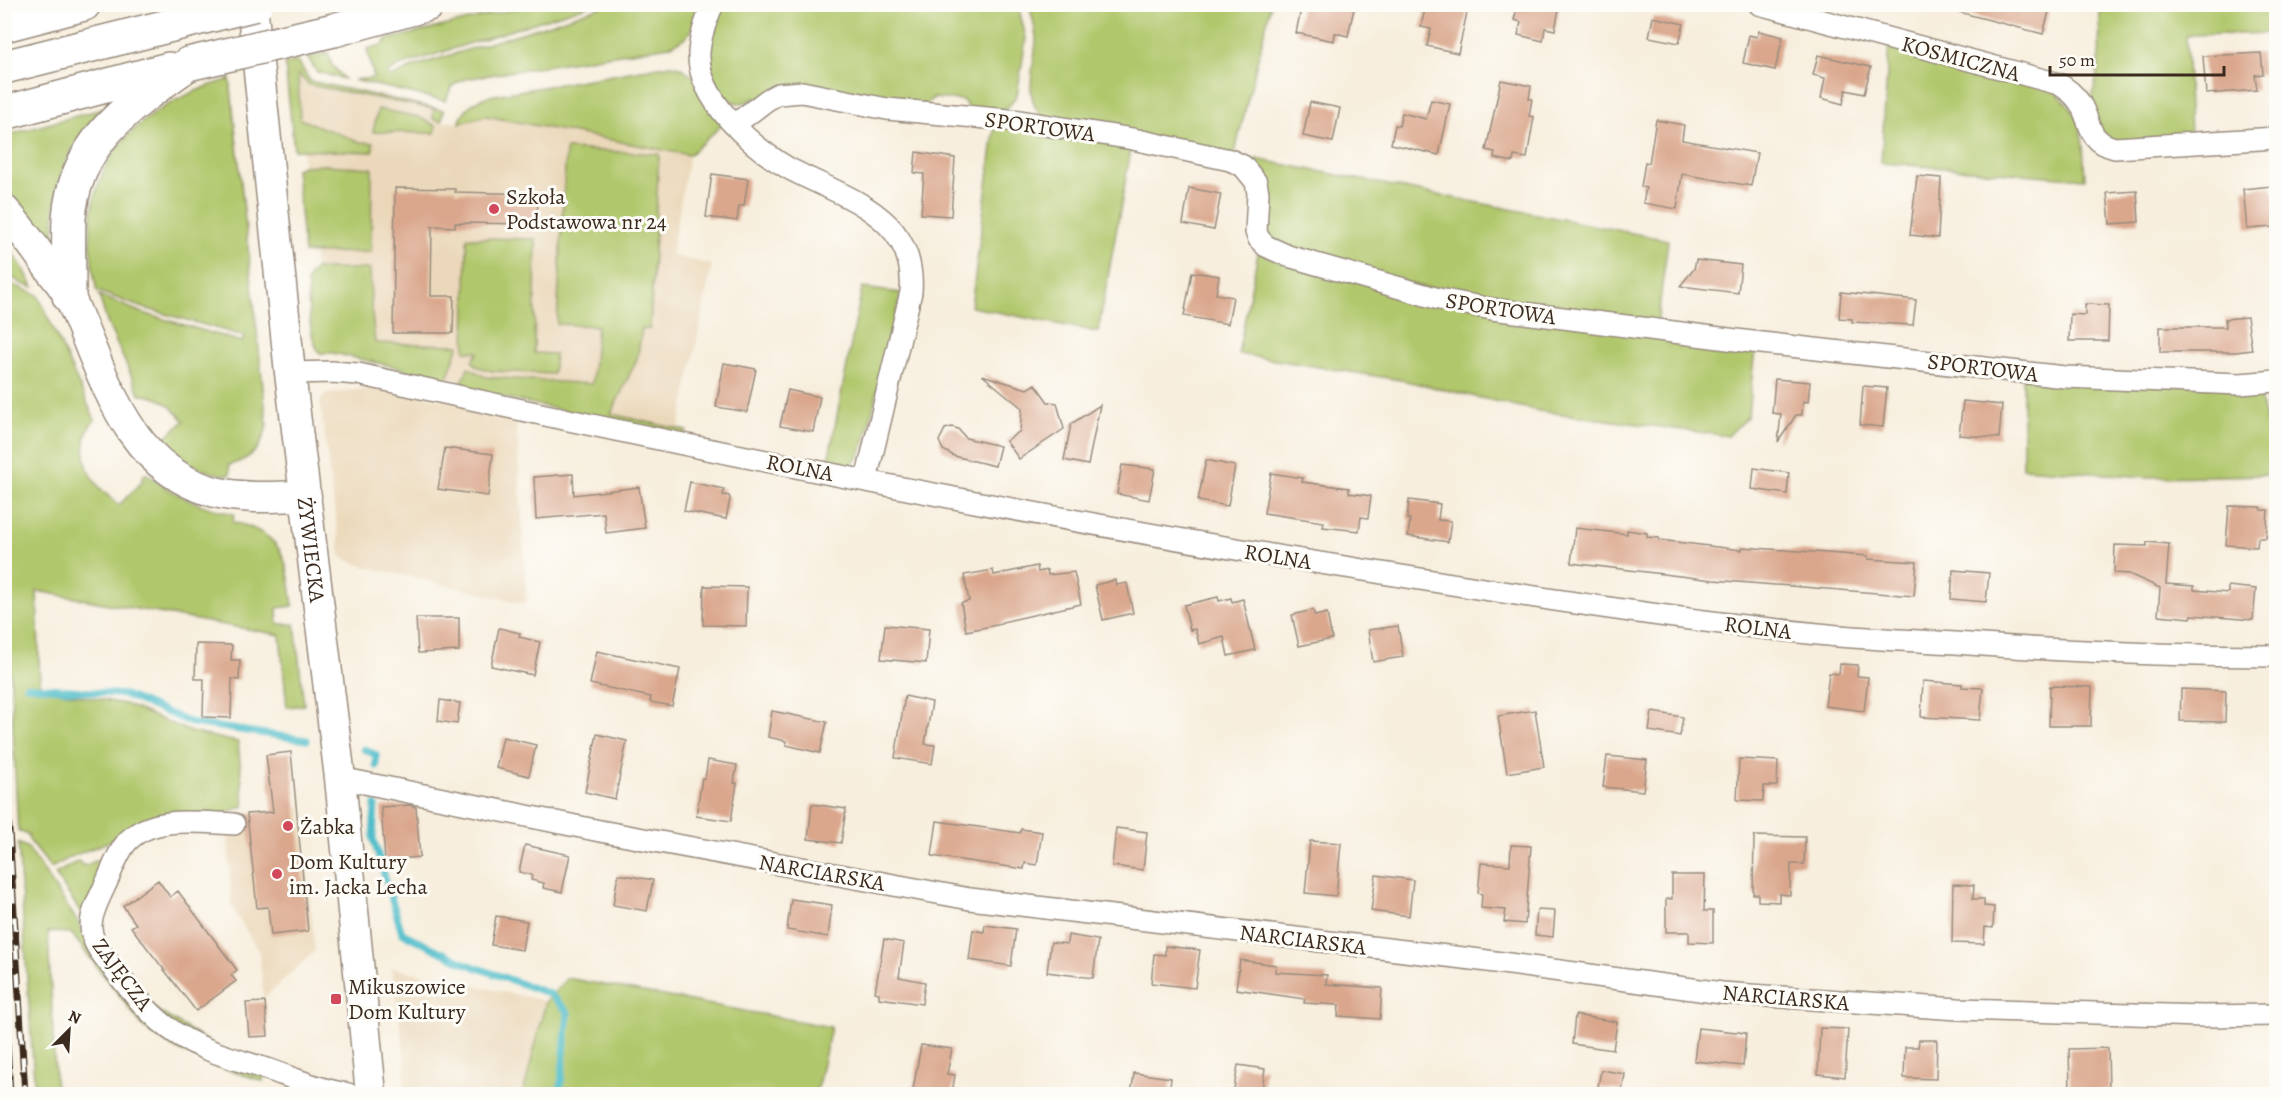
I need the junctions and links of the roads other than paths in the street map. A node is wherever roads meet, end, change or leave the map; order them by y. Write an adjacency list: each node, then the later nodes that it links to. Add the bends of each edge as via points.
1 (84, 4): 6 (highway)
2 (254, 4): 8 (highway, bridge); 14 (main road, ŻYWIECKA)
3 (428, 4): 7 (highway, bridge)
4 (713, 4): 10 (street, via 701,34 699,55 713,100)
5 (1759, 4): 11 (street, KOSMICZNA, via 2059,84 2080,104 2093,136 2102,145 2115,148)
6 (4, 25)
7 (188, 64): 9 (highway); 13 (highway, via 120,115 96,142 83,165 69,217)
8 (4, 67)
9 (4, 112)
10 (734, 125): 15 (street, SPORTOWA, via 767,100 790,92 887,109 1020,121 1230,160 1243,166 1256,182 1256,232 1266,246 1288,256 1439,299 1503,310 2065,377 2240,384); 16 (street, via 787,167 881,218 905,249 912,277 911,292)
11 (2277, 138)
12 (4, 210): 13 (main road)
13 (69, 296): 17 (main road, via 110,392 146,449 171,472 214,491 248,496)
14 (290, 373): 16 (street, ROLNA, via 358,374); 17 (main road, ŻYWIECKA)
15 (2277, 381)
16 (866, 480): 18 (street, ROLNA, via 1256,553 1810,633 2171,656)
17 (306, 496): 19 (main road, ŻYWIECKA)
18 (2277, 656)
19 (340, 778): 21 (street, NARCIARSKA, via 600,831 970,898 1722,993 1958,1009); 23 (main road, ŻYWIECKA)
20 (234, 824): 22 (street, ZAJĘCZA, via 170,823 135,835 117,858 101,895 91,925 92,935 142,1004 178,1035 229,1057)
21 (2277, 1015)
22 (348, 1095)
23 (371, 1095)

